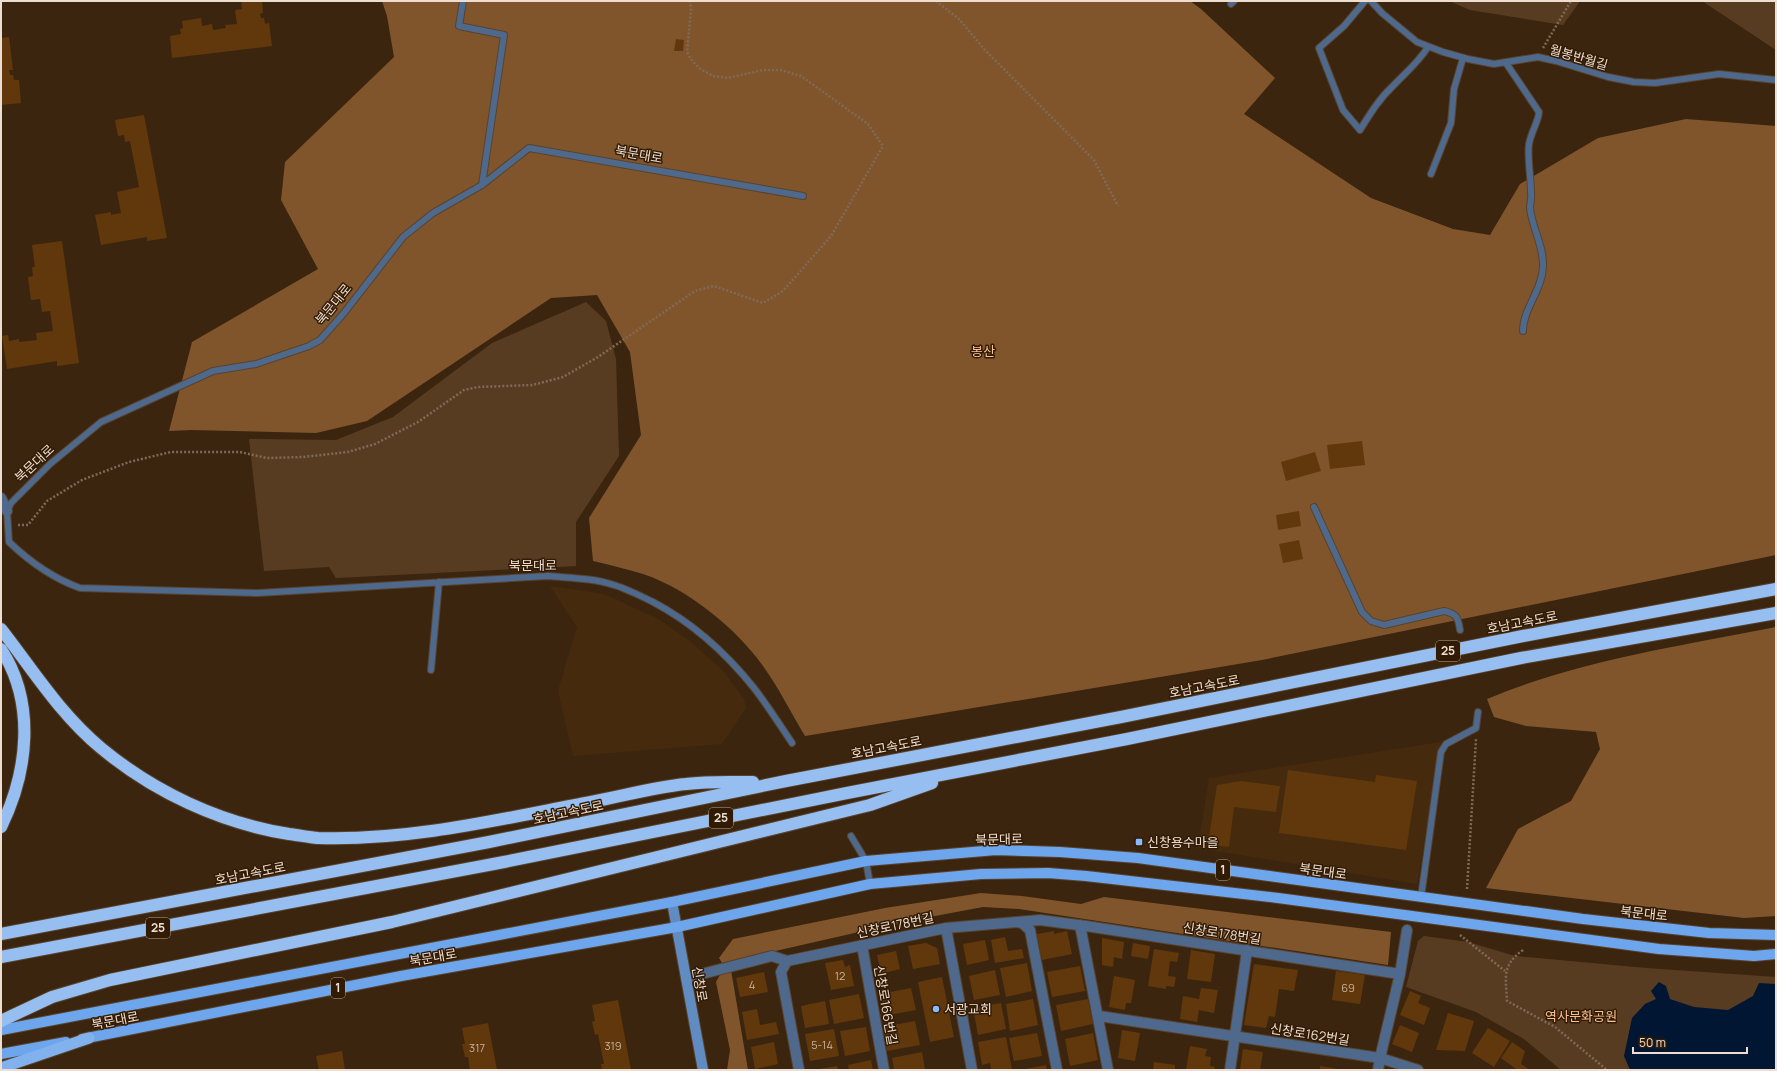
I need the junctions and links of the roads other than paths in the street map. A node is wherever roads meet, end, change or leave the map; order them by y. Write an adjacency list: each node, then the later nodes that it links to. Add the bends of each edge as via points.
1 (463, 1): 9 (lane, via 459,26 504,35)
2 (1365, 1): 4 (lane, via 1344,26 1319,48 1343,110 1360,130 1378,102 1410,70)
3 (1371, 1): 4 (lane, 월봉반월길, via 1417,42)
4 (1428, 47): 5 (lane, 월봉반월길)
5 (1463, 58): 6 (lane, 월봉반월길, via 1494,64); 8 (lane, via 1454,89 1451,123)
6 (1506, 63): 7 (lane, 월봉반월길, via 1538,58 1634,82 1654,83 1719,74); 11 (lane, via 1539,112 1538,122 1529,144 1532,196 1530,206 1543,267 1538,288 1523,322)
7 (1776, 80)
8 (1430, 174)
9 (482, 185): 10 (lane, 북문대로, via 529,148); 14 (lane, 북문대로, via 433,214 403,237 344,314 320,340 256,364 214,371 101,422 50,464 11,503)
10 (803, 196)
11 (1523, 331)
12 (1, 498): 14 (street)
13 (1314, 507): 19 (lane, via 1362,612 1371,621 1384,625 1444,611 1453,613 1458,619)
14 (7, 511): 15 (lane, 북문대로, via 9,542 51,575 80,588 258,592)
15 (439, 582): 21 (lane); 23 (lane, 북문대로, via 548,576 614,585 640,596 692,625 714,644 755,688)
16 (1776, 589): 25 (highway, 호남고속도로 / 25, via 1523,636)
17 (1776, 613): 24 (highway, 25, via 1521,658)
18 (1, 630): 25 (highway, via 64,712 99,747 169,795 263,830 316,838 388,837 473,824 686,784)
19 (1460, 630)
20 (1, 648): 26 (highway, via 15,678 23,709 26,741 21,774 10,809)
21 (432, 670)
22 (1478, 712): 30 (lane, via 1476,728 1446,744 1441,752)
23 (792, 744)
24 (965, 771): 42 (highway, 25, via 847,792 504,862); 47 (highway, via 870,805 392,922 110,980 52,997)
25 (786, 781): 37 (highway, 호남고속도로 / 25, via 489,842)
26 (1, 827)
27 (851, 836): 28 (lane)
28 (866, 861): 29 (lane); 30 (main road, 북문대로 / 1, via 996,850 1068,853 1138,858); 31 (main road, 북문대로 / 1)
29 (870, 884): 34 (main road, 북문대로 / 1); 41 (main road, 북문대로 / 1, via 981,874 1048,873 1278,898 1659,949 1754,956)
30 (1421, 897): 38 (main road, 북문대로 / 1, via 1709,933)
31 (672, 902): 34 (main road, 신창로); 48 (main road, 북문대로 / 1)
32 (1016, 922): 33 (street, 신창로178번길, via 1040,920); 35 (street, 신창로178번길); 58 (street, via 1022,923 1030,930)
33 (1080, 925): 40 (street, 신창로178번길); 46 (street)
34 (677, 927): 45 (main road, 신창로); 50 (main road, 북문대로 / 1, via 401,976)
35 (946, 928): 39 (street, 신창로178번길); 57 (street)
36 (1407, 930): 44 (street)
37 (1, 934)
38 (1776, 935)
39 (862, 946): 43 (street, 신창로178번길); 56 (street, 신창로166번길)
40 (1247, 950): 44 (street, 신창로178번길); 49 (street)
41 (1776, 954)
42 (1, 956)
43 (787, 961): 45 (street, via 772,956); 55 (street, via 781,972)
44 (1400, 974): 52 (street)
45 (686, 978): 54 (main road, 신창로)
46 (1099, 1016): 49 (street, 신창로162번길); 59 (street)
47 (1, 1021)
48 (1, 1030)
49 (1235, 1035): 52 (street, 신창로162번길); 60 (street)
50 (88, 1038): 51 (main road, 북문대로 / 1); 53 (highway)
51 (1, 1054)
52 (1380, 1058): 61 (street); 62 (street, 신창로162번길)
53 (1, 1068)
54 (703, 1070)
55 (799, 1070)
56 (884, 1070)
57 (972, 1070)
58 (1057, 1070)
59 (1108, 1070)
60 (1230, 1070)
61 (1378, 1070)
62 (1418, 1070)

